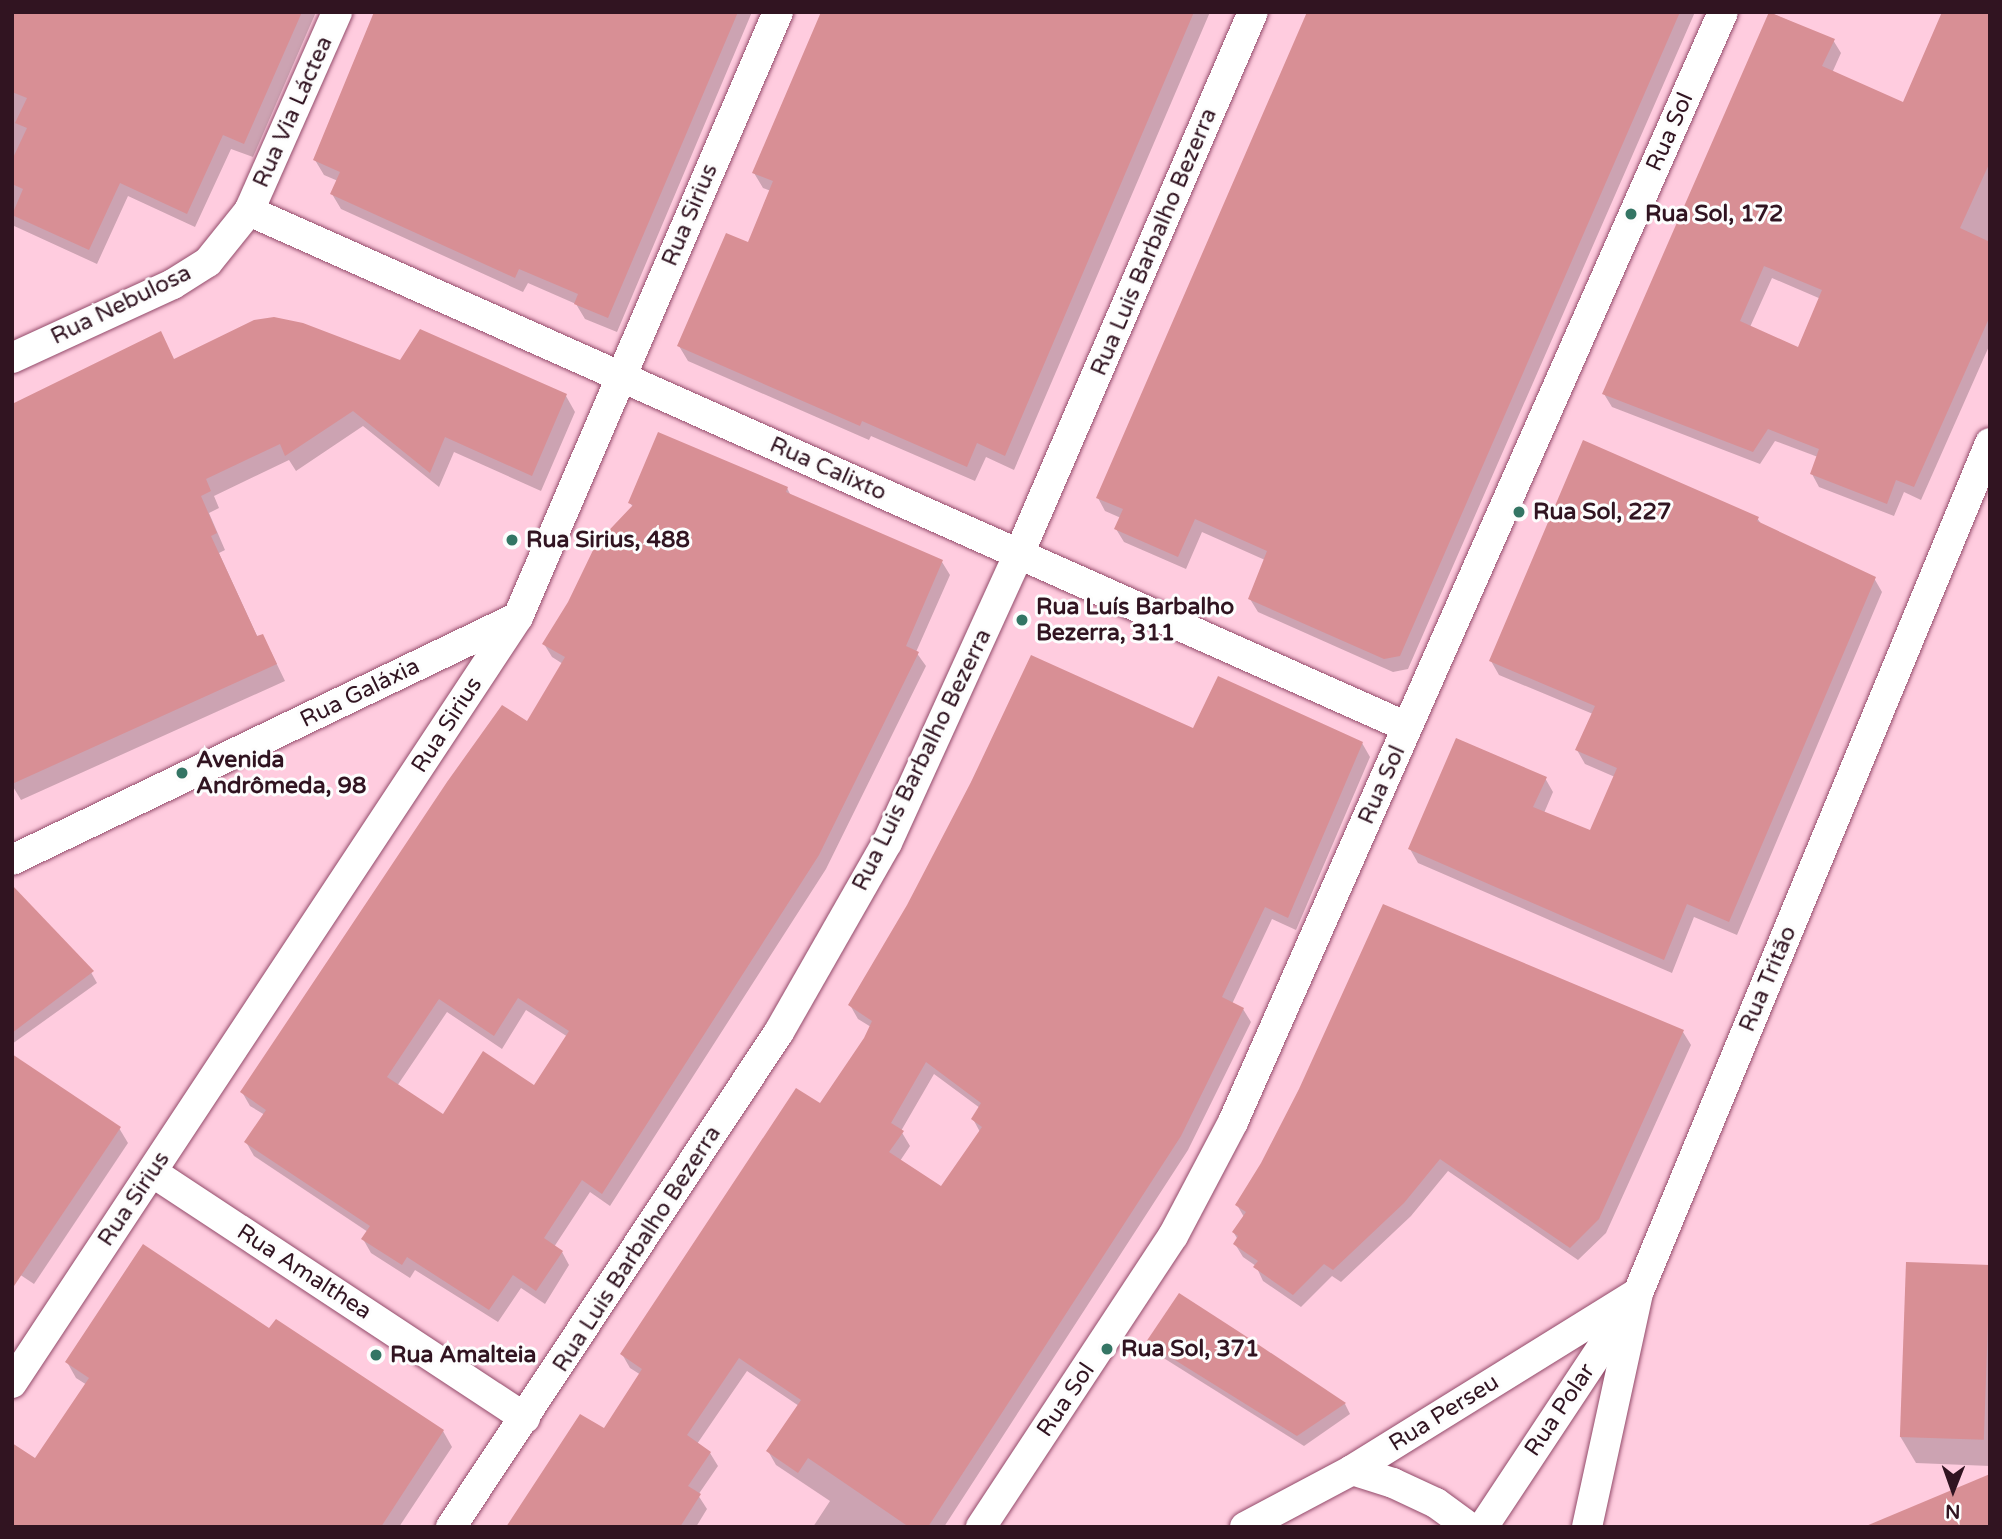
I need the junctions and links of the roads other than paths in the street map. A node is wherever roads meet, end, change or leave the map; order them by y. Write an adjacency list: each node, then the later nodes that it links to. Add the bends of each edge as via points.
1 (337, 12): 5 (street, Rua Via Láctea)
2 (778, 12): 7 (street, Rua Sirius)
3 (1253, 12): 9 (street, Rua Luis Barbalho Bezerra)
4 (1723, 12): 11 (street, Rua Sol)
5 (249, 211): 6 (street, Rua Nebulosa, via 208,262 173,284); 7 (street, Rua Calixto)
6 (12, 358)
7 (621, 377): 9 (street, Rua Calixto); 10 (street, Rua Sirius)
8 (1990, 443): 14 (street, Rua Tritão)
9 (1018, 554): 11 (street, Rua Calixto); 16 (street, Rua Luis Barbalho Bezerra, via 874,867 779,1032)
10 (518, 617): 12 (street, Rua Galáxia); 13 (street, Rua Sirius)
11 (1407, 727): 19 (street, Rua Sol, via 1233,1122 1179,1225)
12 (12, 860)
13 (152, 1172): 15 (street, Rua Sirius); 16 (street, Rua Amalthea)
14 (1638, 1293): 17 (street, Rua Perseu); 22 (street, Rua Polar); 23 (street, Rua Tritão)
15 (12, 1383)
16 (525, 1418): 18 (street, Rua Luis Barbalho Bezerra)
17 (1352, 1470): 20 (street, Rua Perseu); 21 (street, via 1436,1503)
18 (451, 1527)
19 (981, 1527)
20 (1245, 1527)
21 (1469, 1527)
22 (1483, 1527)
23 (1587, 1527)

